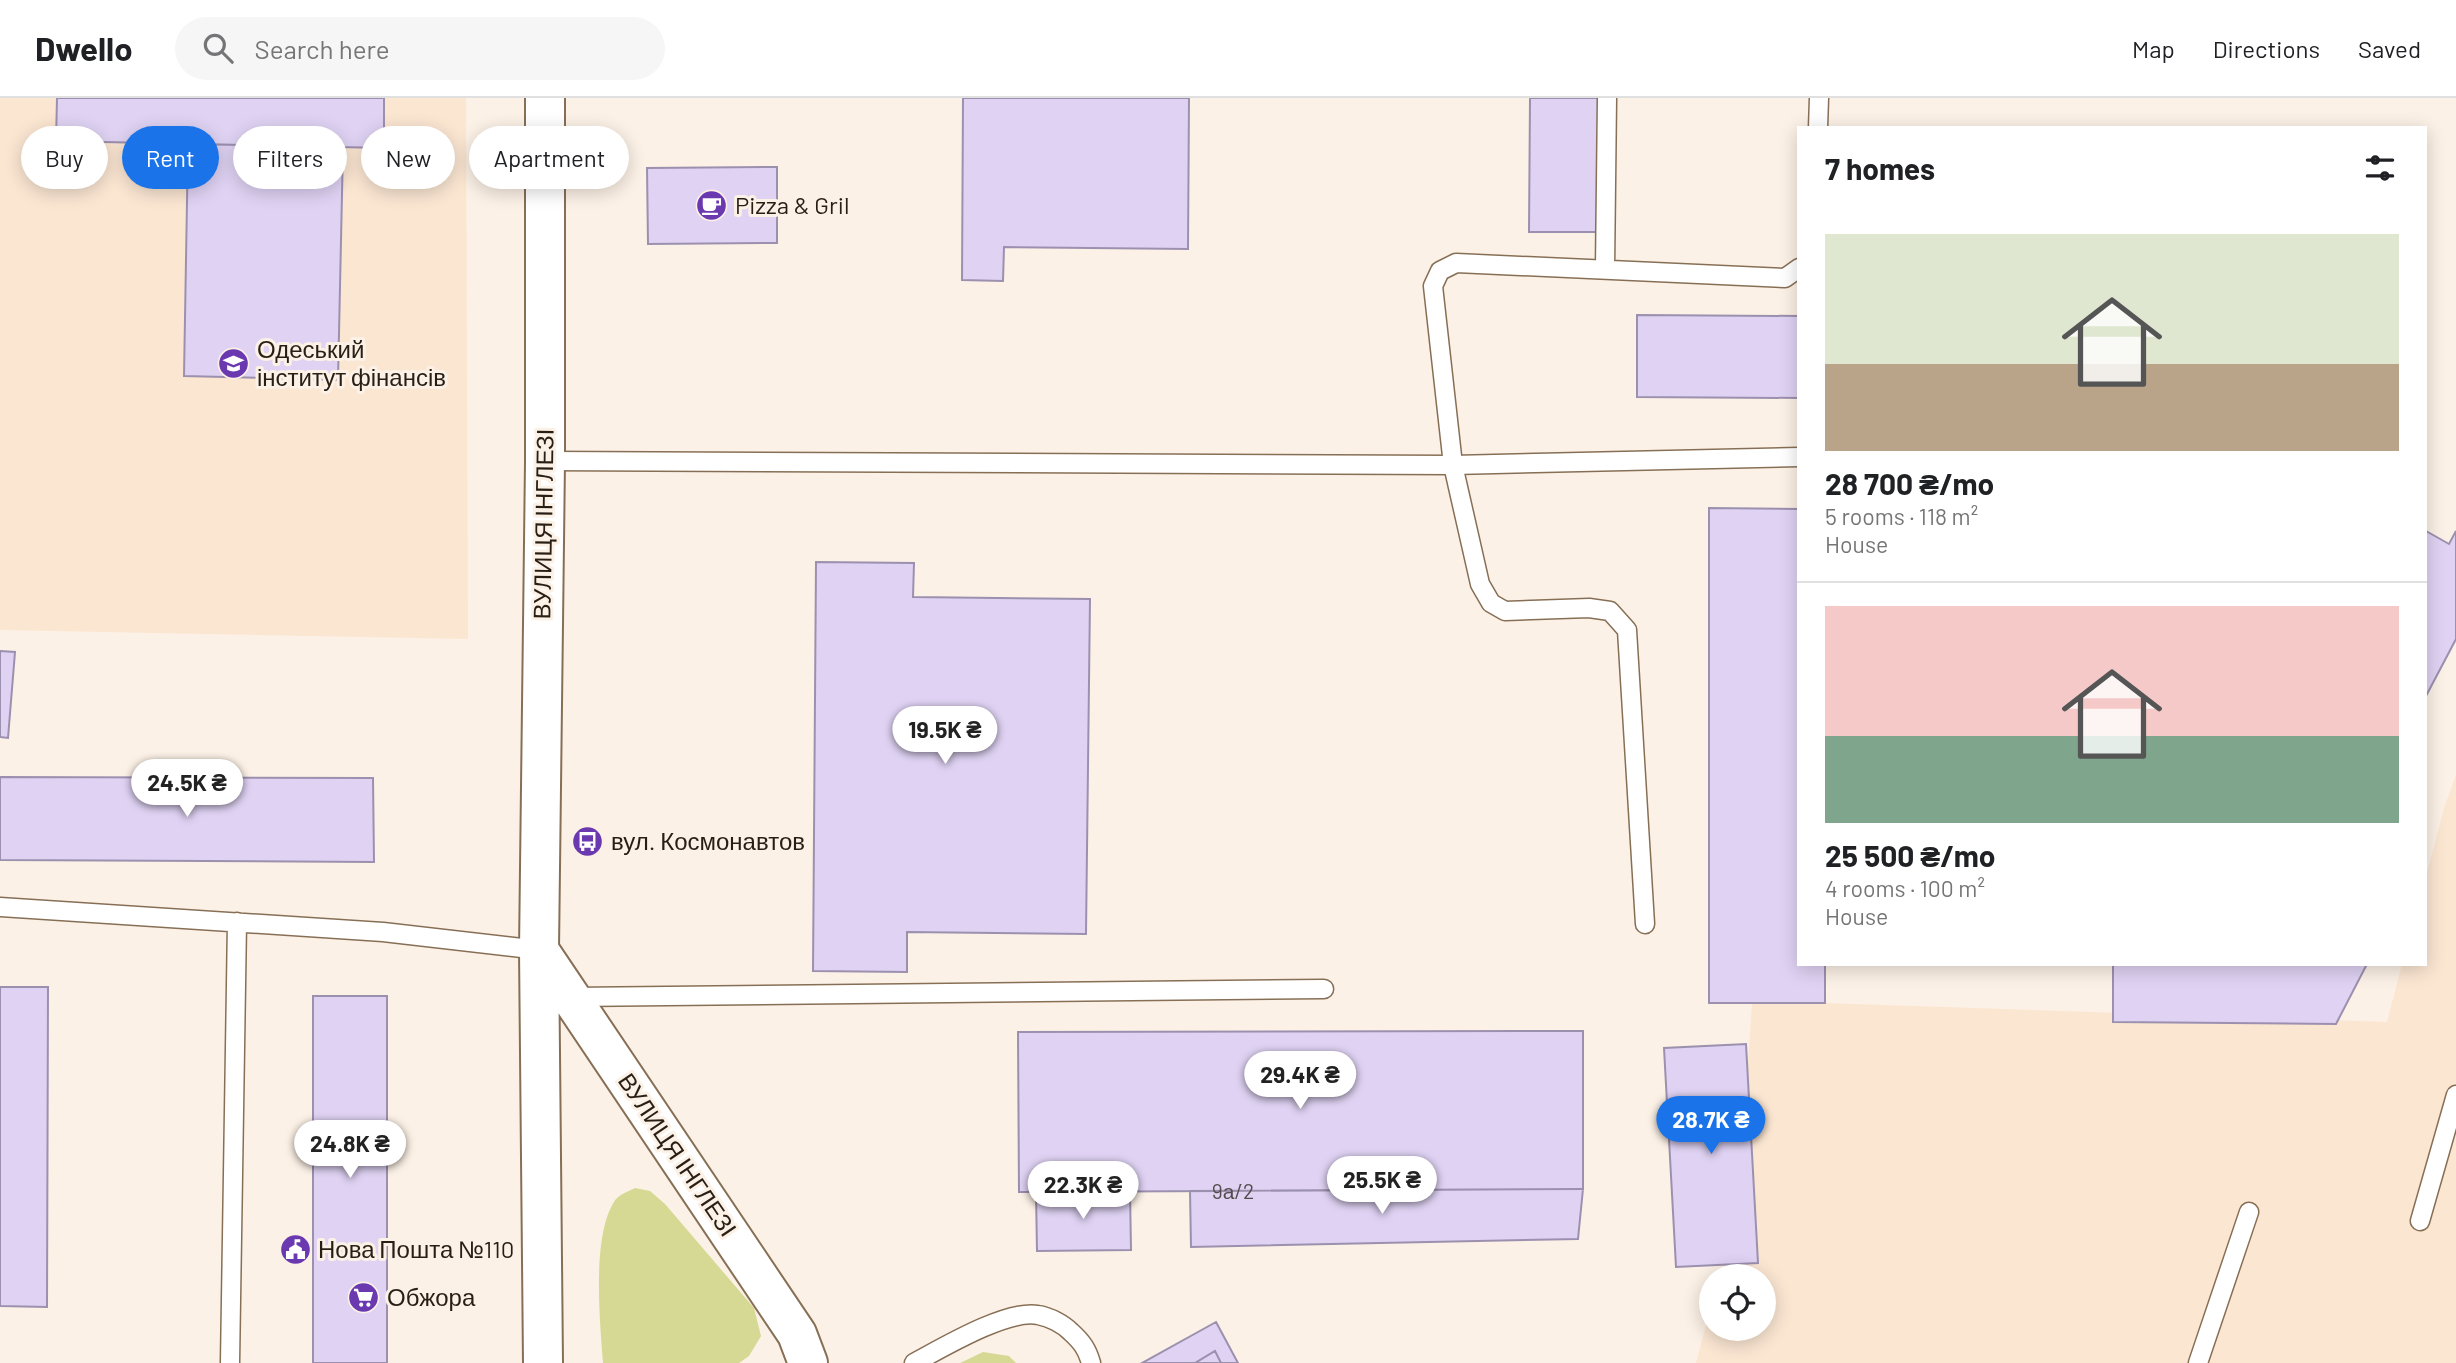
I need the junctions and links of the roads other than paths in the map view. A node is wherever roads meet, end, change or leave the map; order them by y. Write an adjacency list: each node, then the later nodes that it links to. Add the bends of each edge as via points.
1 (545, 98): 8 (main road, ВУЛИЦЯ ІНГЛЕЗІ)
2 (1607, 98): 5 (lane)
3 (1819, 98): 4 (lane)
4 (1818, 126)
5 (1605, 270): 6 (lane, via 1786,278); 9 (lane, via 1456,263 1440,271 1433,286)
6 (1797, 270)
7 (1797, 457): 9 (lane)
8 (545, 461): 9 (lane); 13 (main road, ВУЛИЦЯ ІНГЛЕЗІ)
9 (1453, 465): 12 (lane, via 1480,584 1491,603 1505,611 1610,611 1627,630)
10 (0, 907): 11 (lane)
11 (237, 922): 13 (lane, via 383,932); 19 (lane)
12 (1645, 924)
13 (539, 950): 15 (main road, ВУЛИЦЯ ІНГЛЕЗІ); 20 (main road, ВУЛИЦЯ ІНГЛЕЗІ)
14 (1324, 989): 15 (lane)
15 (571, 997): 21 (main road, ВУЛИЦЯ ІНГЛЕЗІ, via 797,1334)
16 (2456, 1095): 18 (lane)
17 (2249, 1212): 24 (lane)
18 (2420, 1221)
19 (230, 1363)
20 (543, 1363)
21 (808, 1363)
22 (914, 1363): 23 (lane, via 1005,1319 1038,1314 1064,1325 1086,1346)
23 (1091, 1363)
24 (2198, 1363)

